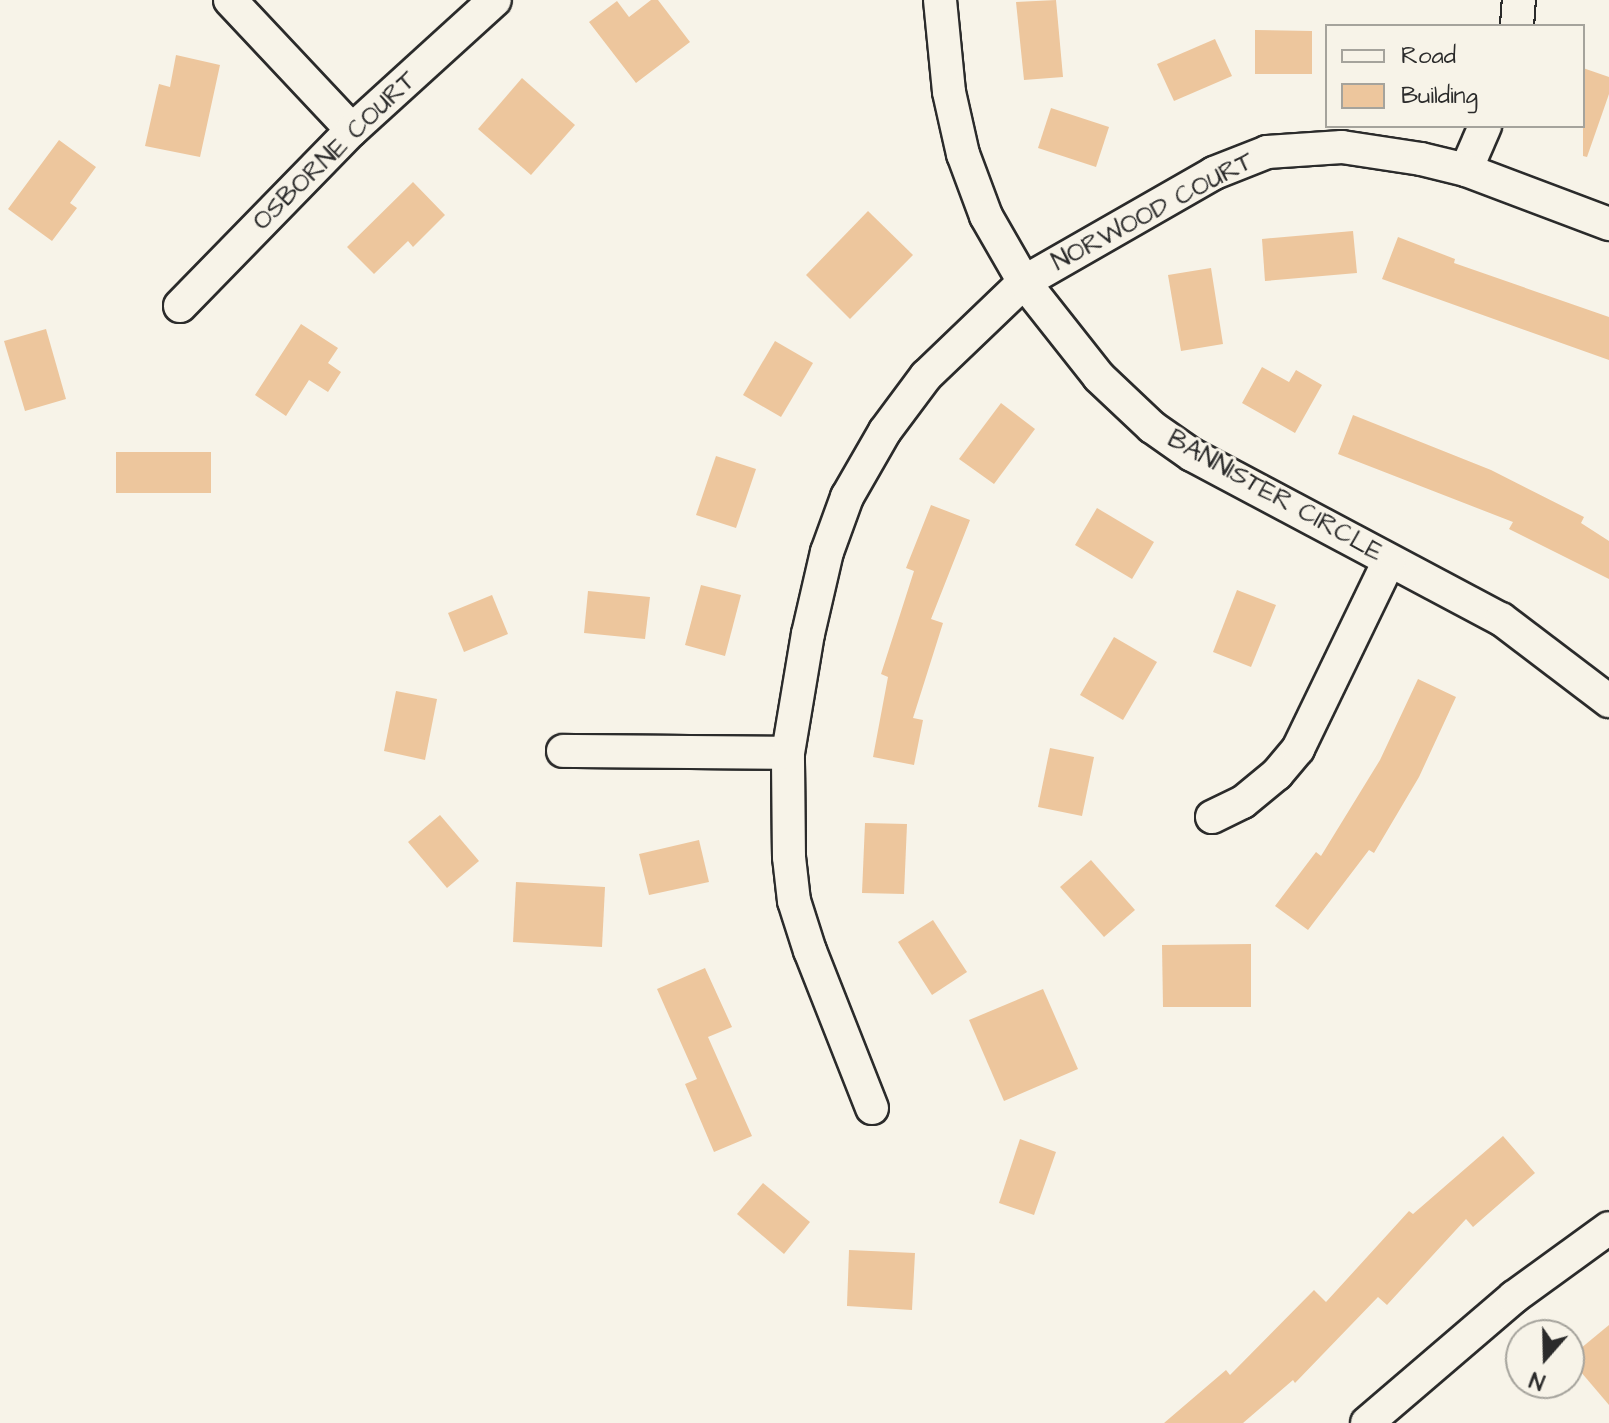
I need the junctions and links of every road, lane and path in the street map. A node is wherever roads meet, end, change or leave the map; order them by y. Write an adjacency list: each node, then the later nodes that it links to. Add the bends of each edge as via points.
1 (230, 0): 7 (street)
2 (495, 0): 7 (street, OSBORNE COURT)
3 (940, 0): 10 (street, BANNISTER CIRCLE, via 949,92 963,154 986,216)
4 (1519, 0): 5 (street)
5 (1517, 24)
6 (1484, 128): 8 (street)
7 (352, 130): 11 (street, OSBORNE COURT)
8 (1466, 170): 9 (street, NORWOOD COURT); 10 (street, NORWOOD COURT, via 1342,147 1267,152 1214,173)
9 (1609, 224)
10 (1024, 282): 12 (street, BANNISTER CIRCLE, via 1099,377 1152,427 1236,481); 15 (street, NORWOOD COURT, via 926,376 885,431 847,497 827,552 808,634)
11 (180, 306)
12 (1389, 561): 13 (street, BANNISTER CIRCLE, via 1501,619); 16 (street, via 1298,749 1243,802)
13 (1609, 701)
14 (563, 751): 15 (street)
15 (788, 753): 17 (street, NORWOOD COURT, via 792,891)
16 (1212, 817)
17 (872, 1108)
18 (1609, 1228): 19 (street, via 1514,1297)
19 (1367, 1423)

